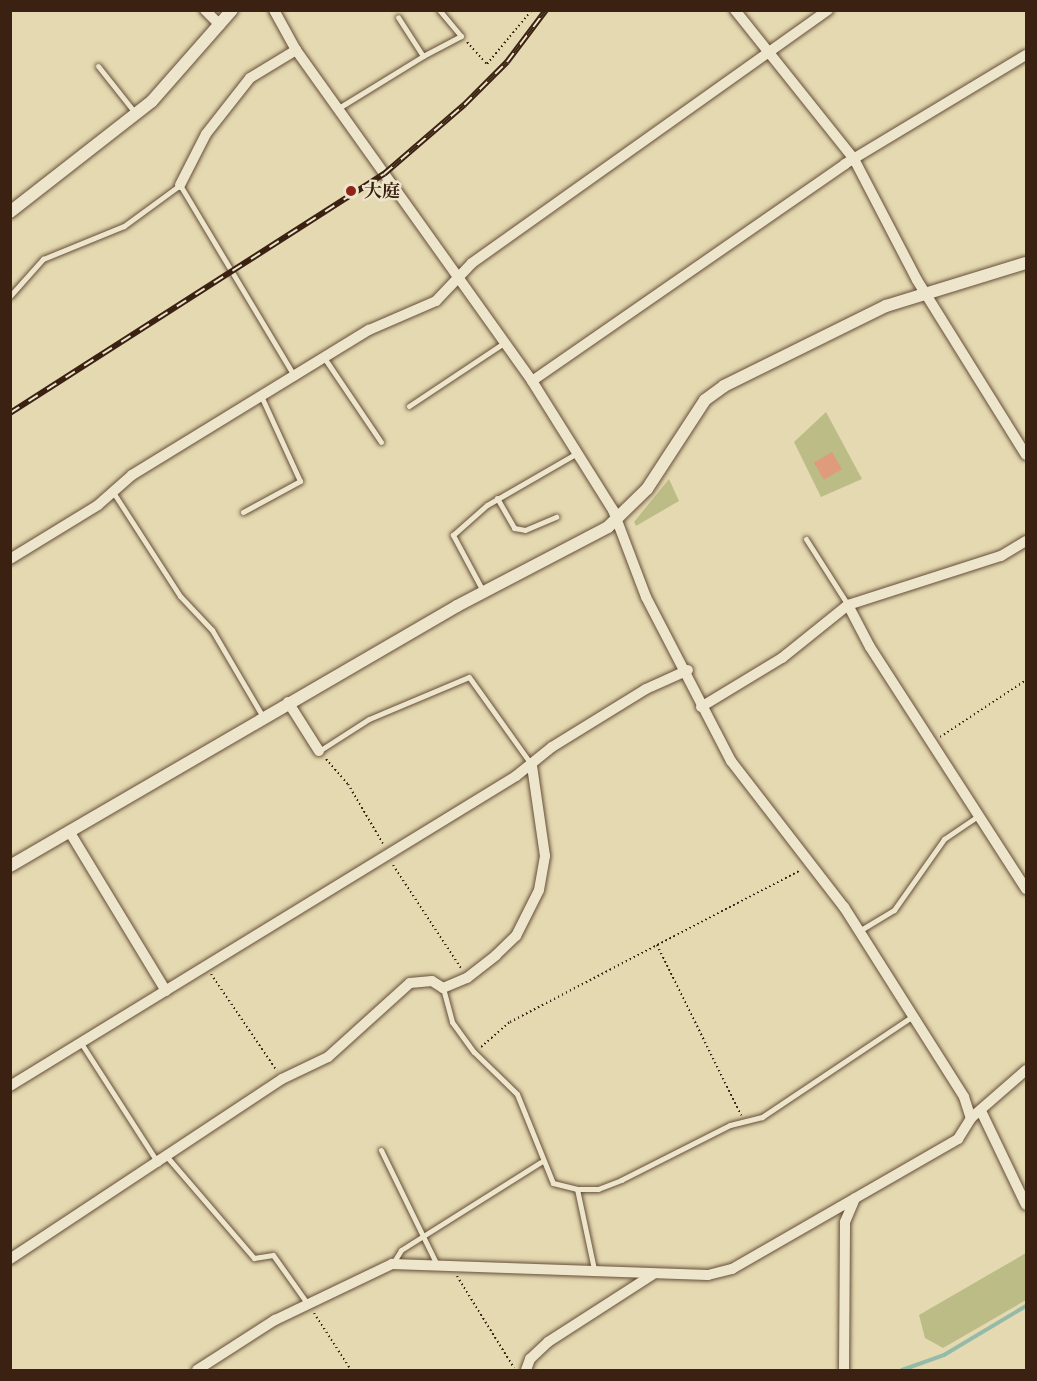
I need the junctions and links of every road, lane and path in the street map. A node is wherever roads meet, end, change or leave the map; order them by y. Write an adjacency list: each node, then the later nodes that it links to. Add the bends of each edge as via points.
1 (206, 10): 9 (street)
2 (232, 10): 9 (street)
3 (274, 10): 11 (street)
4 (439, 10): 10 (lane)
5 (532, 10): 10 (path, via 487,64)
6 (735, 10): 12 (street)
7 (828, 10): 12 (street)
8 (398, 17): 14 (lane)
9 (220, 25): 17 (street, via 180,73)
10 (461, 36): 14 (lane)
11 (296, 50): 16 (street); 19 (street, via 250,78 206,134)
12 (769, 53): 18 (street); 22 (street, via 472,263)
13 (1026, 55): 18 (street)
14 (423, 56): 16 (lane)
15 (98, 66): 17 (lane)
16 (337, 109): 22 (street)
17 (136, 114): 20 (street)
18 (854, 159): 23 (street); 28 (street)
19 (180, 185): 24 (lane, via 124,226 43,259); 27 (lane)
20 (10, 212)
21 (1026, 263): 23 (street)
22 (458, 279): 25 (street); 26 (street, via 436,301 369,330)
23 (926, 293): 33 (street); 38 (street, via 814,337 724,386 705,400 647,489)
24 (10, 297)
25 (504, 343): 28 (street); 30 (lane)
26 (325, 359): 27 (street); 31 (lane)
27 (296, 378): 29 (street)
28 (532, 381): 32 (street)
29 (262, 398): 34 (street, via 132,475); 36 (lane, via 300,481)
30 (409, 406)
31 (381, 442)
32 (577, 453): 35 (lane); 38 (street)
33 (1026, 455)
34 (113, 492): 41 (street); 48 (lane, via 180,596 212,630)
35 (497, 498): 37 (lane, via 514,528 525,530); 42 (lane, via 453,535)
36 (243, 512)
37 (556, 517)
38 (619, 519): 42 (street); 44 (street, via 646,597)
39 (806, 539): 43 (lane)
40 (1026, 541): 43 (street, via 1001,556)
41 (10, 559)
42 (484, 592): 46 (street)
43 (848, 605): 47 (street, via 782,658); 49 (street, via 870,647)
44 (687, 670): 47 (street); 51 (street, via 646,689 552,747)
45 (1026, 680): 49 (path)
46 (288, 702): 48 (street); 50 (street)
47 (701, 707): 55 (street, via 747,784)
48 (263, 717): 53 (street)
49 (933, 742): 52 (street)
50 (319, 751): 51 (lane, via 369,719 469,677); 54 (path, via 348,784)
51 (532, 766): 54 (street); 61 (street, via 545,856 539,890 516,936)
52 (981, 814): 57 (street); 58 (lane, via 944,839 894,910)
53 (69, 831): 56 (street); 63 (street)
54 (388, 856): 60 (street); 61 (path)
55 (810, 865): 58 (street); 59 (path)
56 (10, 866)
57 (1026, 890)
58 (859, 932): 64 (street)
59 (657, 945): 66 (path, via 510,1022); 72 (path)
60 (206, 966): 63 (street); 68 (path)
61 (467, 978): 62 (street)
62 (443, 988): 66 (lane, via 452,1022); 68 (street, via 432,981 410,983 328,1057)
63 (166, 991): 65 (street)
64 (913, 1016): 71 (street, via 964,1097); 72 (lane, via 762,1117)
65 (81, 1043): 69 (street); 74 (lane)
66 (474, 1052): 75 (lane, via 517,1094)
67 (1026, 1070): 70 (street)
68 (282, 1079): 74 (street)
69 (10, 1086)
70 (981, 1111): 71 (street); 78 (street)
71 (971, 1118): 77 (street, via 958,1139)
72 (743, 1119): 76 (lane, via 621,1180 598,1189)
73 (381, 1150): 79 (lane)
74 (163, 1161): 80 (street); 86 (lane, via 254,1258 273,1255)
75 (541, 1162): 76 (lane, via 553,1183); 79 (lane)
76 (577, 1189): 84 (lane)
77 (855, 1198): 85 (street, via 732,1269 708,1275); 91 (street, via 845,1222)
78 (1026, 1205)
79 (422, 1240): 81 (lane); 82 (lane, via 401,1250)
80 (10, 1259)
81 (436, 1263): 82 (street); 83 (street)
82 (392, 1264): 86 (street)
83 (449, 1264): 84 (street); 89 (path)
84 (594, 1269): 85 (street)
85 (655, 1274): 90 (street, via 548,1342 530,1359)
86 (307, 1303): 87 (street); 88 (path)
87 (197, 1371)
88 (351, 1371)
89 (516, 1371)
90 (526, 1371)
91 (844, 1371)

